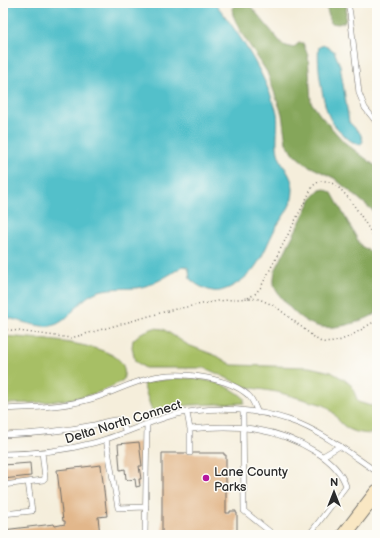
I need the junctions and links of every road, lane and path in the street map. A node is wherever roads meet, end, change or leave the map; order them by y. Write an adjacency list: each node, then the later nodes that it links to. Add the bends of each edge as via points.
1 (348, 3): 2 (lane, via 359,93 365,108)
2 (377, 123)
3 (375, 239): 4 (path, via 339,187 330,182 318,182 313,186 261,287)
4 (248, 298): 5 (path, via 259,299 275,306 325,343 339,341); 6 (path, via 171,310 71,338)
5 (377, 320)
6 (3, 329)
7 (3, 409): 10 (lane, via 90,400 138,382 175,375 216,379 233,386 247,394)
8 (243, 411): 9 (lane, Delta North Connect, via 224,409); 10 (lane, Delta North Connect); 12 (lane)
9 (187, 413): 11 (lane, Delta North Connect); 13 (lane)
10 (258, 413): 17 (lane, Delta North Connect, via 300,424)
11 (147, 424): 14 (lane, Delta North Connect); 26 (lane)
12 (243, 427): 13 (lane); 21 (lane, via 288,438); 29 (lane, via 244,511)
13 (190, 428): 19 (lane)
14 (126, 432): 15 (lane, via 121,420 117,420 54,431); 16 (lane, Delta North Connect)
15 (3, 435)
16 (106, 439): 18 (lane, Delta North Connect); 26 (lane, via 118,508)
17 (340, 446): 21 (lane); 22 (lane, Delta North Connect)
18 (42, 452): 20 (lane, Delta North Connect); 23 (lane, via 45,478 42,481)
19 (190, 453)
20 (3, 454)
21 (322, 456): 30 (lane, via 333,464 346,486)
22 (377, 472)
23 (28, 482): 24 (lane); 27 (lane, via 32,511)
24 (3, 485)
25 (377, 492): 31 (street)
26 (146, 507): 28 (lane)
27 (3, 514)
28 (145, 535)
29 (274, 535)
30 (309, 535)
31 (344, 535)

